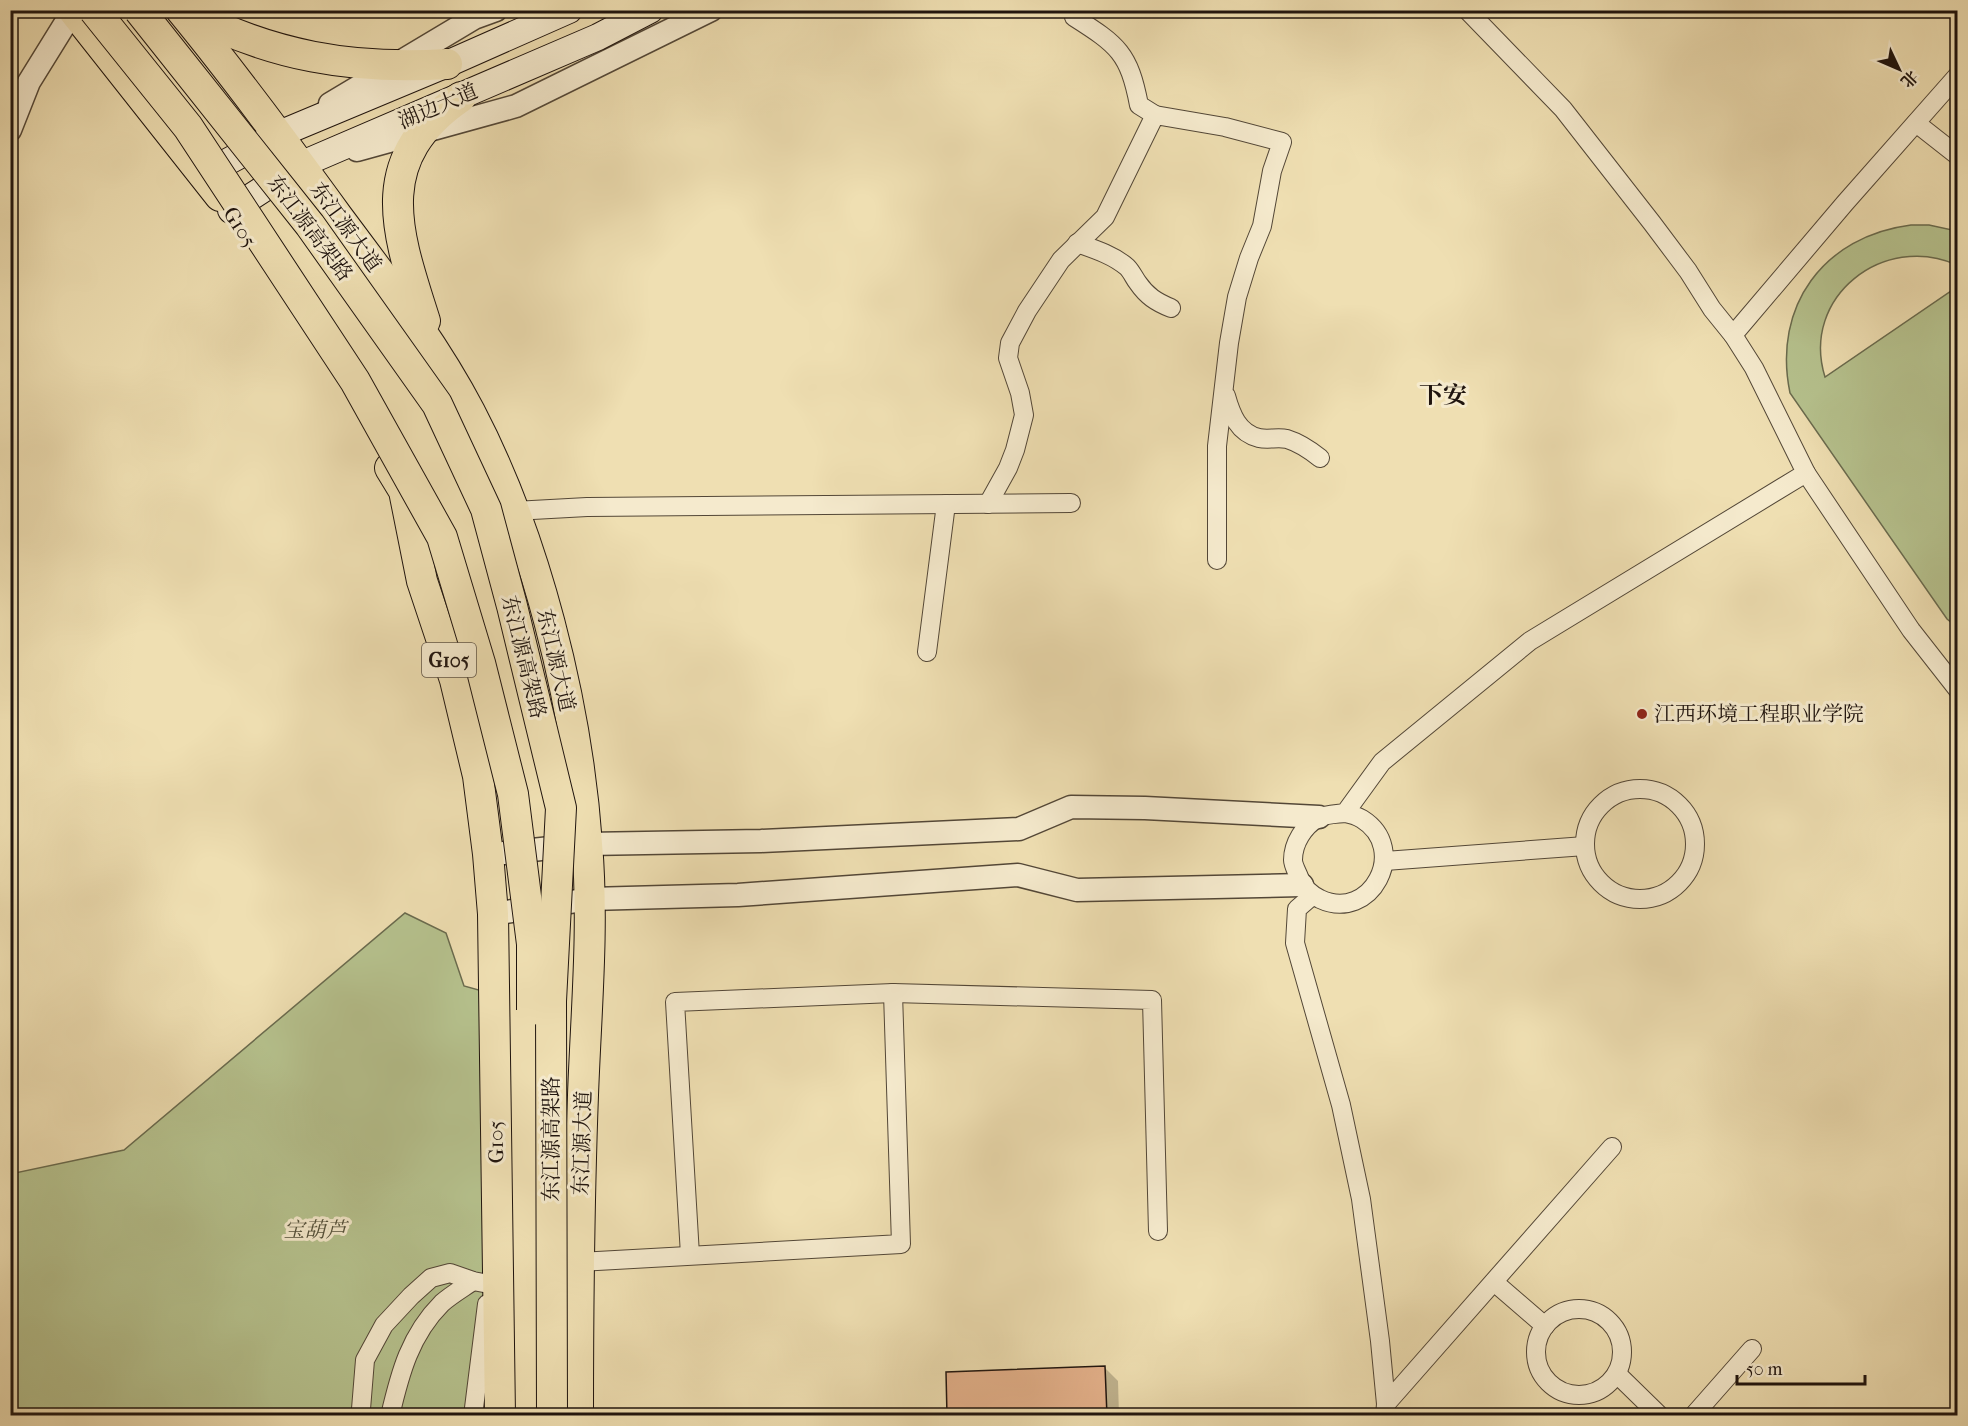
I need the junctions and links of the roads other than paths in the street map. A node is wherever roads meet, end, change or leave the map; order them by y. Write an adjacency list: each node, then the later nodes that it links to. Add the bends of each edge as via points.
1 (94, 10): 66 (highway, 东江源高架路, bridge, via 188,127 355,381 442,537 480,663 513,794 532,944)
2 (139, 10): 67 (highway, 东江源高架路, bridge, via 310,225 436,404 486,509 561,808 551,1000)
3 (183, 10): 12 (highway, via 234,34 293,53 354,64); 19 (highway, 东江源大道)
4 (496, 10): 12 (street, via 474,18)
5 (569, 10): 11 (main road, 湖边大道)
6 (650, 10): 14 (main road, 湖边大道)
7 (711, 10): 18 (street, via 516,106)
8 (1467, 10): 26 (street, via 1563,109)
9 (73, 11): 17 (street, via 28,82); 22 (highway, G105 / G105)
10 (1074, 17): 15 (street, via 1115,45 1125,59 1139,105)
11 (447, 64): 12 (highway); 19 (main road, 湖边大道)
12 (393, 66): 19 (street)
13 (1958, 75): 16 (street)
14 (461, 97): 18 (highway); 21 (main road, 湖边大道)
15 (1155, 115): 24 (street, via 1105,217); 28 (street, via 1282,142 1272,171 1262,226 1237,297)
16 (1916, 123): 20 (street); 26 (street)
17 (10, 130)
18 (422, 132): 21 (street); 27 (highway, via 406,161 397,210 405,256)
19 (277, 135): 21 (highway, 东江源大道); 22 (main road, 湖边大道)
20 (1958, 156)
21 (300, 165): 23 (main road, 湖边大道); 27 (highway, 东江源大道)
22 (203, 175): 23 (highway, G105 / G105)
23 (231, 210): 42 (highway, G105 / G105, via 404,491 422,581 455,680 478,776)
24 (1077, 243): 25 (street, via 1121,262 1155,302); 33 (street, via 1049,276 1010,343 1008,358 1024,415 1008,468)
25 (1171, 308)
26 (1733, 335): 30 (street, via 1754,368)
27 (434, 350): 34 (highway, 东江源大道, via 471,413)
28 (1224, 388): 29 (street, via 1232,417 1244,430 1259,438 1286,439); 35 (street, via 1217,446)
29 (1320, 458)
30 (1806, 473): 37 (street, via 1911,630); 38 (street, via 1530,641 1382,762)
31 (1071, 503): 33 (street)
32 (945, 504): 33 (street); 34 (street); 36 (street)
33 (988, 504)
34 (514, 511): 40 (highway, 东江源大道, via 538,583 561,674 579,770)
35 (1217, 560)
36 (927, 652)
37 (1958, 690)
38 (1345, 813): 39 (street); 43 (street, via 1361,818 1374,829 1383,844)
39 (1319, 817): 40 (street, via 1071,807 1019,829 761,841); 44 (street, via 1300,835 1293,860)
40 (587, 844): 42 (street); 45 (highway, 东江源大道)
41 (1585, 846): 41 (street, via 1592,816 1606,801 1624,791 1644,789 1664,794 1680,806 1692,822 1696,842 1693,862 1675,887 1657,897 1637,900 1600,883 1589,866); 43 (street)
42 (488, 854): 46 (highway, G105 / G105)
43 (1384, 861): 44 (street, via 1380,877 1358,899 1343,904 1327,903)
44 (1307, 890): 45 (street, via 1077,890 1018,875 738,894); 61 (street, via 1297,909 1295,943 1341,1105 1361,1199)
45 (590, 899): 46 (street); 47 (highway, 东江源大道)
46 (493, 914): 49 (highway, G105 / G105)
47 (588, 960): 54 (highway, 东江源大道); 68 (highway, via 569,1100)
48 (892, 993): 52 (street, via 1152,1000); 53 (street, via 902,1244); 53 (street, via 675,1002)
49 (495, 1017): 64 (highway, G105 / G105); 65 (highway, via 511,1089)
50 (489, 1051): 55 (street)
51 (1612, 1147): 56 (street)
52 (1158, 1231)
53 (690, 1255): 54 (street)
54 (579, 1262): 69 (highway, 东江源大道)
55 (481, 1282): 60 (street, via 450,1273 431,1278 394,1313 365,1360); 62 (street, via 443,1303 424,1326 402,1366); 63 (street)
56 (1494, 1282): 57 (street); 61 (street)
57 (1545, 1326): 59 (street, via 1560,1314 1580,1309 1608,1320 1622,1345); 59 (street, via 1536,1355 1542,1374 1555,1388 1584,1395 1603,1389)
58 (1752, 1349): 71 (street)
59 (1617, 1374): 70 (street)
60 (361, 1409)
61 (1385, 1410)
62 (390, 1416)
63 (473, 1416)
64 (500, 1416)
65 (515, 1416)
66 (531, 1416)
67 (552, 1416)
68 (565, 1416)
69 (578, 1416)
70 (1660, 1416)
71 (1693, 1416)

